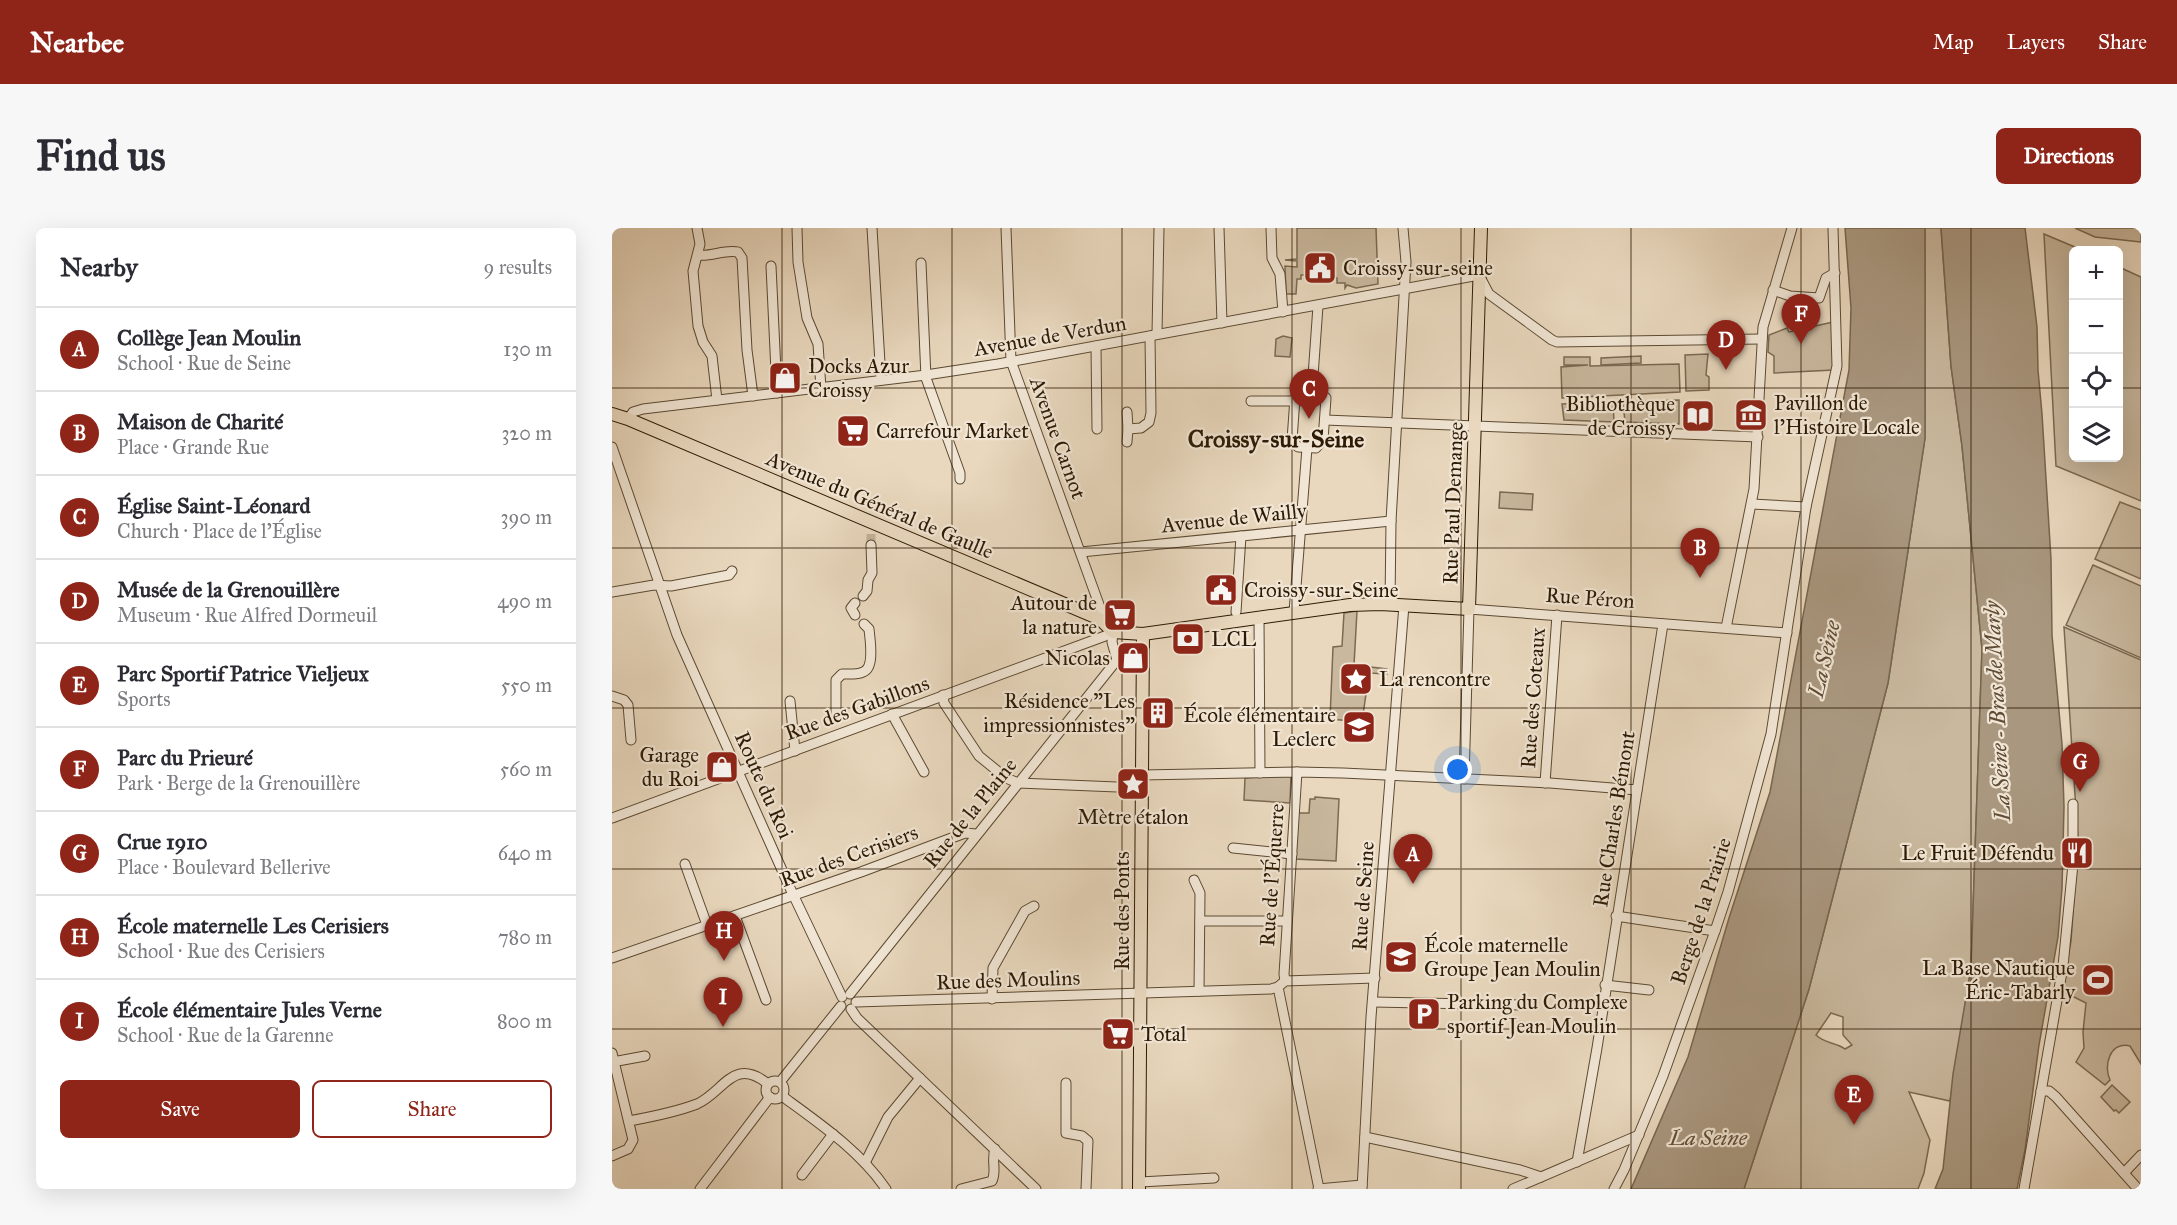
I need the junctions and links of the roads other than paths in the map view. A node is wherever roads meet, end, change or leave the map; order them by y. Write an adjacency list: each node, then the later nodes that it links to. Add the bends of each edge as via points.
1 (697, 228): 12 (street)
2 (797, 228): 28 (street, via 798,262 807,318 818,344)
3 (872, 228): 27 (street)
4 (1006, 228): 25 (street, Avenue Carnot)
5 (1159, 228): 22 (street)
6 (1219, 228): 21 (street)
7 (1271, 228): 20 (street, via 1272,258 1280,274)
8 (1403, 228): 17 (street)
9 (1481, 228): 16 (main road, Rue Paul Demange)
10 (1791, 228): 18 (street)
11 (1833, 228): 15 (street, Berge de la Prairie)
12 (698, 255): 31 (street, via 734,251 742,258); 32 (street, via 693,271 698,326 712,356)
13 (921, 262): 26 (street)
14 (771, 266): 30 (street)
15 (1835, 273): 18 (street, via 1826,278 1819,298); 49 (street, Berge de la Prairie, via 1837,366)
16 (1479, 275): 17 (street, Avenue de Verdun); 23 (street, via 1489,294 1557,342); 40 (main road, Rue Paul Demange)
17 (1404, 288): 19 (street, Avenue de Verdun); 39 (street)
18 (1773, 291): 23 (street)
19 (1318, 306): 20 (street, Avenue de Verdun); 29 (street)
20 (1283, 312): 21 (street, Avenue de Verdun)
21 (1222, 322): 22 (street, Avenue de Verdun)
22 (1154, 335): 24 (street, Avenue de Verdun); 42 (street, via 1149,422 1141,428)
23 (1761, 339): 43 (street)
24 (1096, 346): 25 (street, Avenue de Verdun); 41 (street)
25 (1011, 361): 26 (street, Avenue de Verdun); 54 (street, Avenue Carnot)
26 (926, 375): 27 (street, Avenue de Verdun); 47 (street)
27 (881, 380): 28 (street, Avenue de Verdun)
28 (822, 388): 30 (street, Avenue de Verdun)
29 (1312, 390): 33 (street, via 1300,391); 38 (street, via 1324,395)
30 (777, 393): 31 (street, Avenue de Verdun)
31 (753, 396): 32 (street, Avenue de Verdun)
32 (717, 400): 37 (street, Avenue de Verdun, via 643,409 633,412)
33 (1295, 401): 34 (street); 46 (street, via 1292,440)
34 (1249, 402)
35 (1127, 412): 42 (street)
36 (612, 414): 37 (main road, Avenue du Général de Gaulle)
37 (628, 420): 68 (main road, Avenue du Général de Gaulle, via 871,528)
38 (1325, 420): 39 (street); 46 (street, via 1323,442 1317,448)
39 (1396, 422): 40 (street); 50 (street)
40 (1475, 425): 43 (street); 62 (main road, Rue Paul Demange)
41 (1097, 429)
42 (1128, 429): 44 (street)
43 (1758, 437): 48 (street)
44 (1127, 442)
45 (612, 447): 56 (street, Route du Roi)
46 (1307, 448): 51 (street)
47 (960, 479)
48 (1752, 504): 49 (street); 71 (street)
49 (1806, 507): 73 (street, Berge de la Prairie)
50 (1391, 521): 51 (street, Avenue de Wailly); 60 (street)
51 (1299, 529): 52 (street, Avenue de Wailly); 64 (street)
52 (1240, 536): 54 (street, Avenue de Wailly); 63 (street)
53 (871, 545): 58 (street, via 872,573)
54 (1081, 552): 68 (street, Avenue Carnot, via 1101,610)
55 (732, 571): 56 (street, via 729,575)
56 (660, 585): 57 (street); 82 (street, Route du Roi, via 677,634)
57 (612, 592)
58 (863, 596)
59 (855, 603): 65 (street, via 851,608)
60 (1390, 604): 61 (main road, Rue Péron); 64 (main road, Rue Péron)
61 (1404, 605): 62 (main road, Rue Péron); 86 (street, Rue de Seine)
62 (1469, 609): 66 (street, Rue Péron); 87 (street, Rue Paul Demange)
63 (1236, 612)
64 (1294, 612): 67 (main road, Rue Péron)
65 (855, 615)
66 (1557, 615): 70 (street, Rue Péron); 90 (street, Rue des Coteaux)
67 (1259, 617): 74 (main road, Rue Péron); 85 (street)
68 (1100, 619): 72 (main road, Avenue du Général de Gaulle)
69 (864, 624): 78 (street, via 869,629 870,664 862,673 842,674 836,681)
70 (1663, 624): 71 (street, Rue Péron); 91 (street, Rue Charles Bémont)
71 (1726, 628): 73 (street, Rue Péron)
72 (1113, 632): 74 (main road, Rue Péron); 75 (street, Rue des Gabillons); 89 (street, Rue de la Plaine, via 1117,660)
73 (1787, 633): 106 (street, Berge de la Prairie, via 1771,734)
74 (1143, 634): 88 (main road, Rue des Ponts)
75 (943, 695): 79 (street, Rue des Gabillons); 89 (street, via 944,703 979,756)
76 (612, 696): 80 (street, via 628,705)
77 (790, 701): 81 (street)
78 (836, 712)
79 (892, 714): 81 (street, Rue des Gabillons, via 837,730); 83 (street)
80 (631, 740)
81 (795, 751): 82 (street, Rue des Gabillons)
82 (738, 772): 93 (street, Rue des Gabillons); 99 (street, Route du Roi)
83 (924, 772)
84 (1297, 772): 85 (street); 86 (street); 96 (street, Rue de l'Équerre)
85 (1260, 773): 88 (street)
86 (1390, 774): 87 (street); 108 (street, Rue de Seine)
87 (1464, 779): 90 (street)
88 (1142, 782): 89 (street); 113 (main road, Rue des Ponts)
89 (1018, 783): 94 (street, Rue de la Plaine)
90 (1545, 783): 91 (street)
91 (1637, 790): 102 (street, Rue Charles Bémont)
92 (2073, 804): 125 (street, via 2073,864 2064,966)
93 (612, 818)
94 (976, 834): 99 (street, Rue des Cerisiers, via 965,833); 116 (street, Rue de la Plaine)
95 (1233, 848): 96 (street)
96 (1292, 854): 104 (street, Rue de l'Équerre)
97 (685, 864): 105 (street)
98 (1194, 880): 103 (street, via 1200,893)
99 (794, 895): 101 (street, Rue des Cerisiers); 116 (street, Route du Roi)
100 (1034, 906): 114 (street, via 1025,911 993,968)
101 (735, 915): 105 (street, Rue des Cerisiers); 115 (street)
102 (1616, 916): 106 (street); 110 (street, Rue Charles Bémont)
103 (1200, 921): 104 (street); 112 (street)
104 (1287, 921): 109 (street, Rue de l'Équerre)
105 (707, 925): 107 (street, Rue des Cerisiers)
106 (1715, 931): 130 (street, Berge de la Prairie)
107 (612, 958)
108 (1375, 978): 109 (street, Rue des Moulins); 117 (street, Rue de Seine)
109 (1281, 984): 112 (street, Rue des Moulins, via 1271,989); 148 (street, Rue de l'Équerre)
110 (1605, 985): 111 (street); 135 (street, Rue Charles Bémont)
111 (1648, 990)
112 (1199, 991): 113 (street, Rue des Moulins)
113 (1140, 993): 114 (street, Rue des Moulins); 141 (main road, Rue des Ponts)
114 (992, 999): 116 (street, Rue des Moulins)
115 (766, 1000)
116 (848, 1002): 121 (street, Route du Roi, via 857,1018); 122 (street, Rue de la Plaine)
117 (1373, 1002): 118 (street); 131 (street, Rue de Seine)
118 (1522, 1005)
119 (645, 1056): 120 (street)
120 (613, 1060): 128 (street)
121 (920, 1078): 132 (street, Route du Roi); 136 (street, via 888,1117)
122 (780, 1082): 124 (street); 126 (street)
123 (1066, 1083): 147 (street, via 1066,1133 1082,1136 1088,1142)
124 (768, 1084): 127 (street, via 766,1093); 128 (street, via 750,1074 739,1074 693,1105)
125 (2041, 1091): 137 (street, via 2056,1097); 151 (street)
126 (782, 1096): 127 (street); 129 (street)
127 (770, 1097): 143 (street)
128 (629, 1121): 134 (street, via 633,1139 629,1148)
129 (833, 1134): 136 (street); 138 (street)
130 (1639, 1135): 135 (street); 150 (street, Berge de la Prairie)
131 (1365, 1137): 139 (street); 142 (street, Rue de Seine)
132 (994, 1149): 145 (street, via 992,1181); 146 (street, Route du Roi)
133 (2141, 1155): 137 (street)
134 (612, 1156)
135 (1577, 1162): 139 (street)
136 (865, 1163): 144 (street)
137 (2124, 1173): 152 (street)
138 (802, 1175)
139 (1541, 1177): 149 (street)
140 (1214, 1178): 141 (street)
141 (1140, 1185)
142 (1362, 1187): 148 (street)
143 (705, 1188)
144 (886, 1189)
145 (961, 1189)
146 (1036, 1189)
147 (1086, 1189)
148 (1318, 1189)
149 (1514, 1189)
150 (1614, 1189)
151 (2024, 1189)
152 (2138, 1189)

